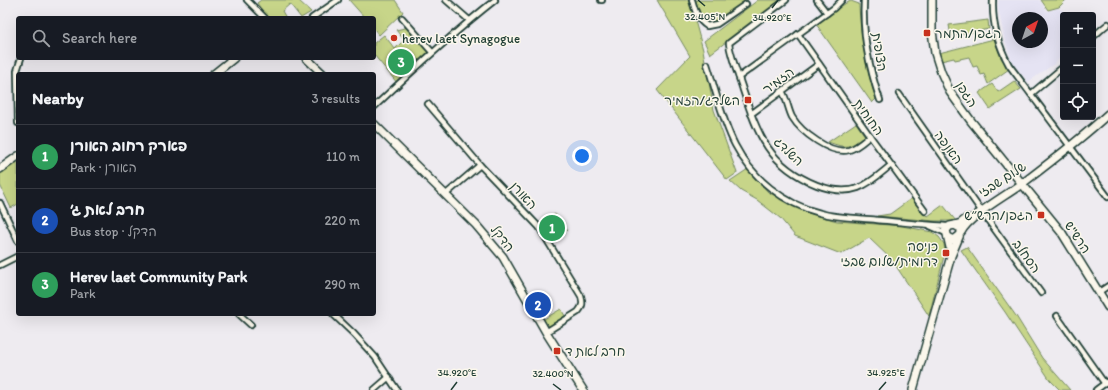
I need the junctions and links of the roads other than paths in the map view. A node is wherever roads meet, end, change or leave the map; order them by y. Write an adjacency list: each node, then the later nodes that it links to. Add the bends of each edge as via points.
1 (247, 0): 14 (street)
2 (338, 0): 15 (street)
3 (446, 0): 17 (street)
4 (495, 0): 17 (street)
5 (692, 0): 12 (street, via 695,12 707,26 717,24)
6 (786, 0): 31 (street, השלדג, via 731,41 729,46)
7 (817, 0): 13 (street)
8 (863, 0): 35 (street, הצופית, via 867,54)
9 (932, 0): 47 (street, הגפן, via 933,42 946,84 962,110)
10 (994, 0): 34 (street, via 994,23 1000,46 1009,65)
11 (842, 1): 13 (street)
12 (746, 4)
13 (827, 13): 19 (street)
14 (263, 16)
15 (315, 16)
16 (402, 18): 21 (street)
17 (469, 20): 21 (street)
18 (1108, 24): 20 (street)
19 (798, 34): 26 (street, החוחית); 31 (street)
20 (1096, 34)
21 (432, 52): 37 (street)
22 (20, 60): 28 (street)
23 (232, 60): 29 (street)
24 (308, 60): 30 (street)
25 (707, 64): 53 (street, via 734,144 750,168 773,190 797,205 821,214)
26 (819, 64): 32 (street, הזמיר); 41 (street, החוחית)
27 (1060, 70): 34 (street)
28 (17, 72)
29 (216, 72)
30 (321, 72)
31 (739, 77): 38 (street, השלדג)
32 (782, 91): 38 (street, הזמיר); 41 (street, via 798,125 818,142 846,151)
33 (899, 94): 51 (street, האנפה)
34 (1031, 94): 42 (street)
35 (880, 100)
36 (428, 104): 44 (street, האורן)
37 (376, 105)
38 (751, 114): 45 (street, השלדג, via 760,136 777,159 793,172 819,185 836,190 852,190 866,184)
39 (1108, 114): 42 (street, שלום שבזי)
40 (376, 126): 48 (street, הדקל)
41 (870, 136): 45 (street, החוחית)
42 (1070, 146): 47 (street, שלום שבזי); 49 (street)
43 (16, 157): 46 (street)
44 (480, 165): 48 (street); 69 (street, האורן, via 539,227 581,296 583,302 578,312)
45 (891, 165): 52 (street, החוחית)
46 (0, 168)
47 (1021, 182): 51 (street, שלום שבזי); 62 (street, הרש''ש, via 1062,233)
48 (445, 195): 69 (street, הדקל, via 485,234 503,257)
49 (1108, 197)
50 (0, 203): 57 (street)
51 (980, 210): 54 (street, שלום שבזי); 55 (street, שלום שבזי); 63 (street, הסחלב)
52 (925, 211)
53 (925, 225): 54 (street); 56 (street)
54 (953, 225): 55 (street, via 959,228); 56 (street, via 947,228)
55 (960, 234): 56 (street, via 954,240); 58 (street)
56 (947, 235): 58 (street)
57 (16, 237)
58 (951, 256): 75 (street)
59 (16, 257): 60 (street)
60 (0, 265)
61 (1108, 286): 62 (street)
62 (1099, 292): 64 (street, הרש''ש)
63 (1041, 293)
64 (1108, 307)
65 (241, 316): 68 (street)
66 (335, 316): 70 (street, via 367,347)
67 (1057, 316): 71 (street)
68 (251, 325)
69 (546, 332): 74 (street, הדקל)
70 (389, 378): 72 (street); 73 (street)
71 (1106, 383): 76 (street)
72 (374, 390)
73 (397, 390)
74 (583, 390)
75 (913, 390)
76 (1096, 390)

